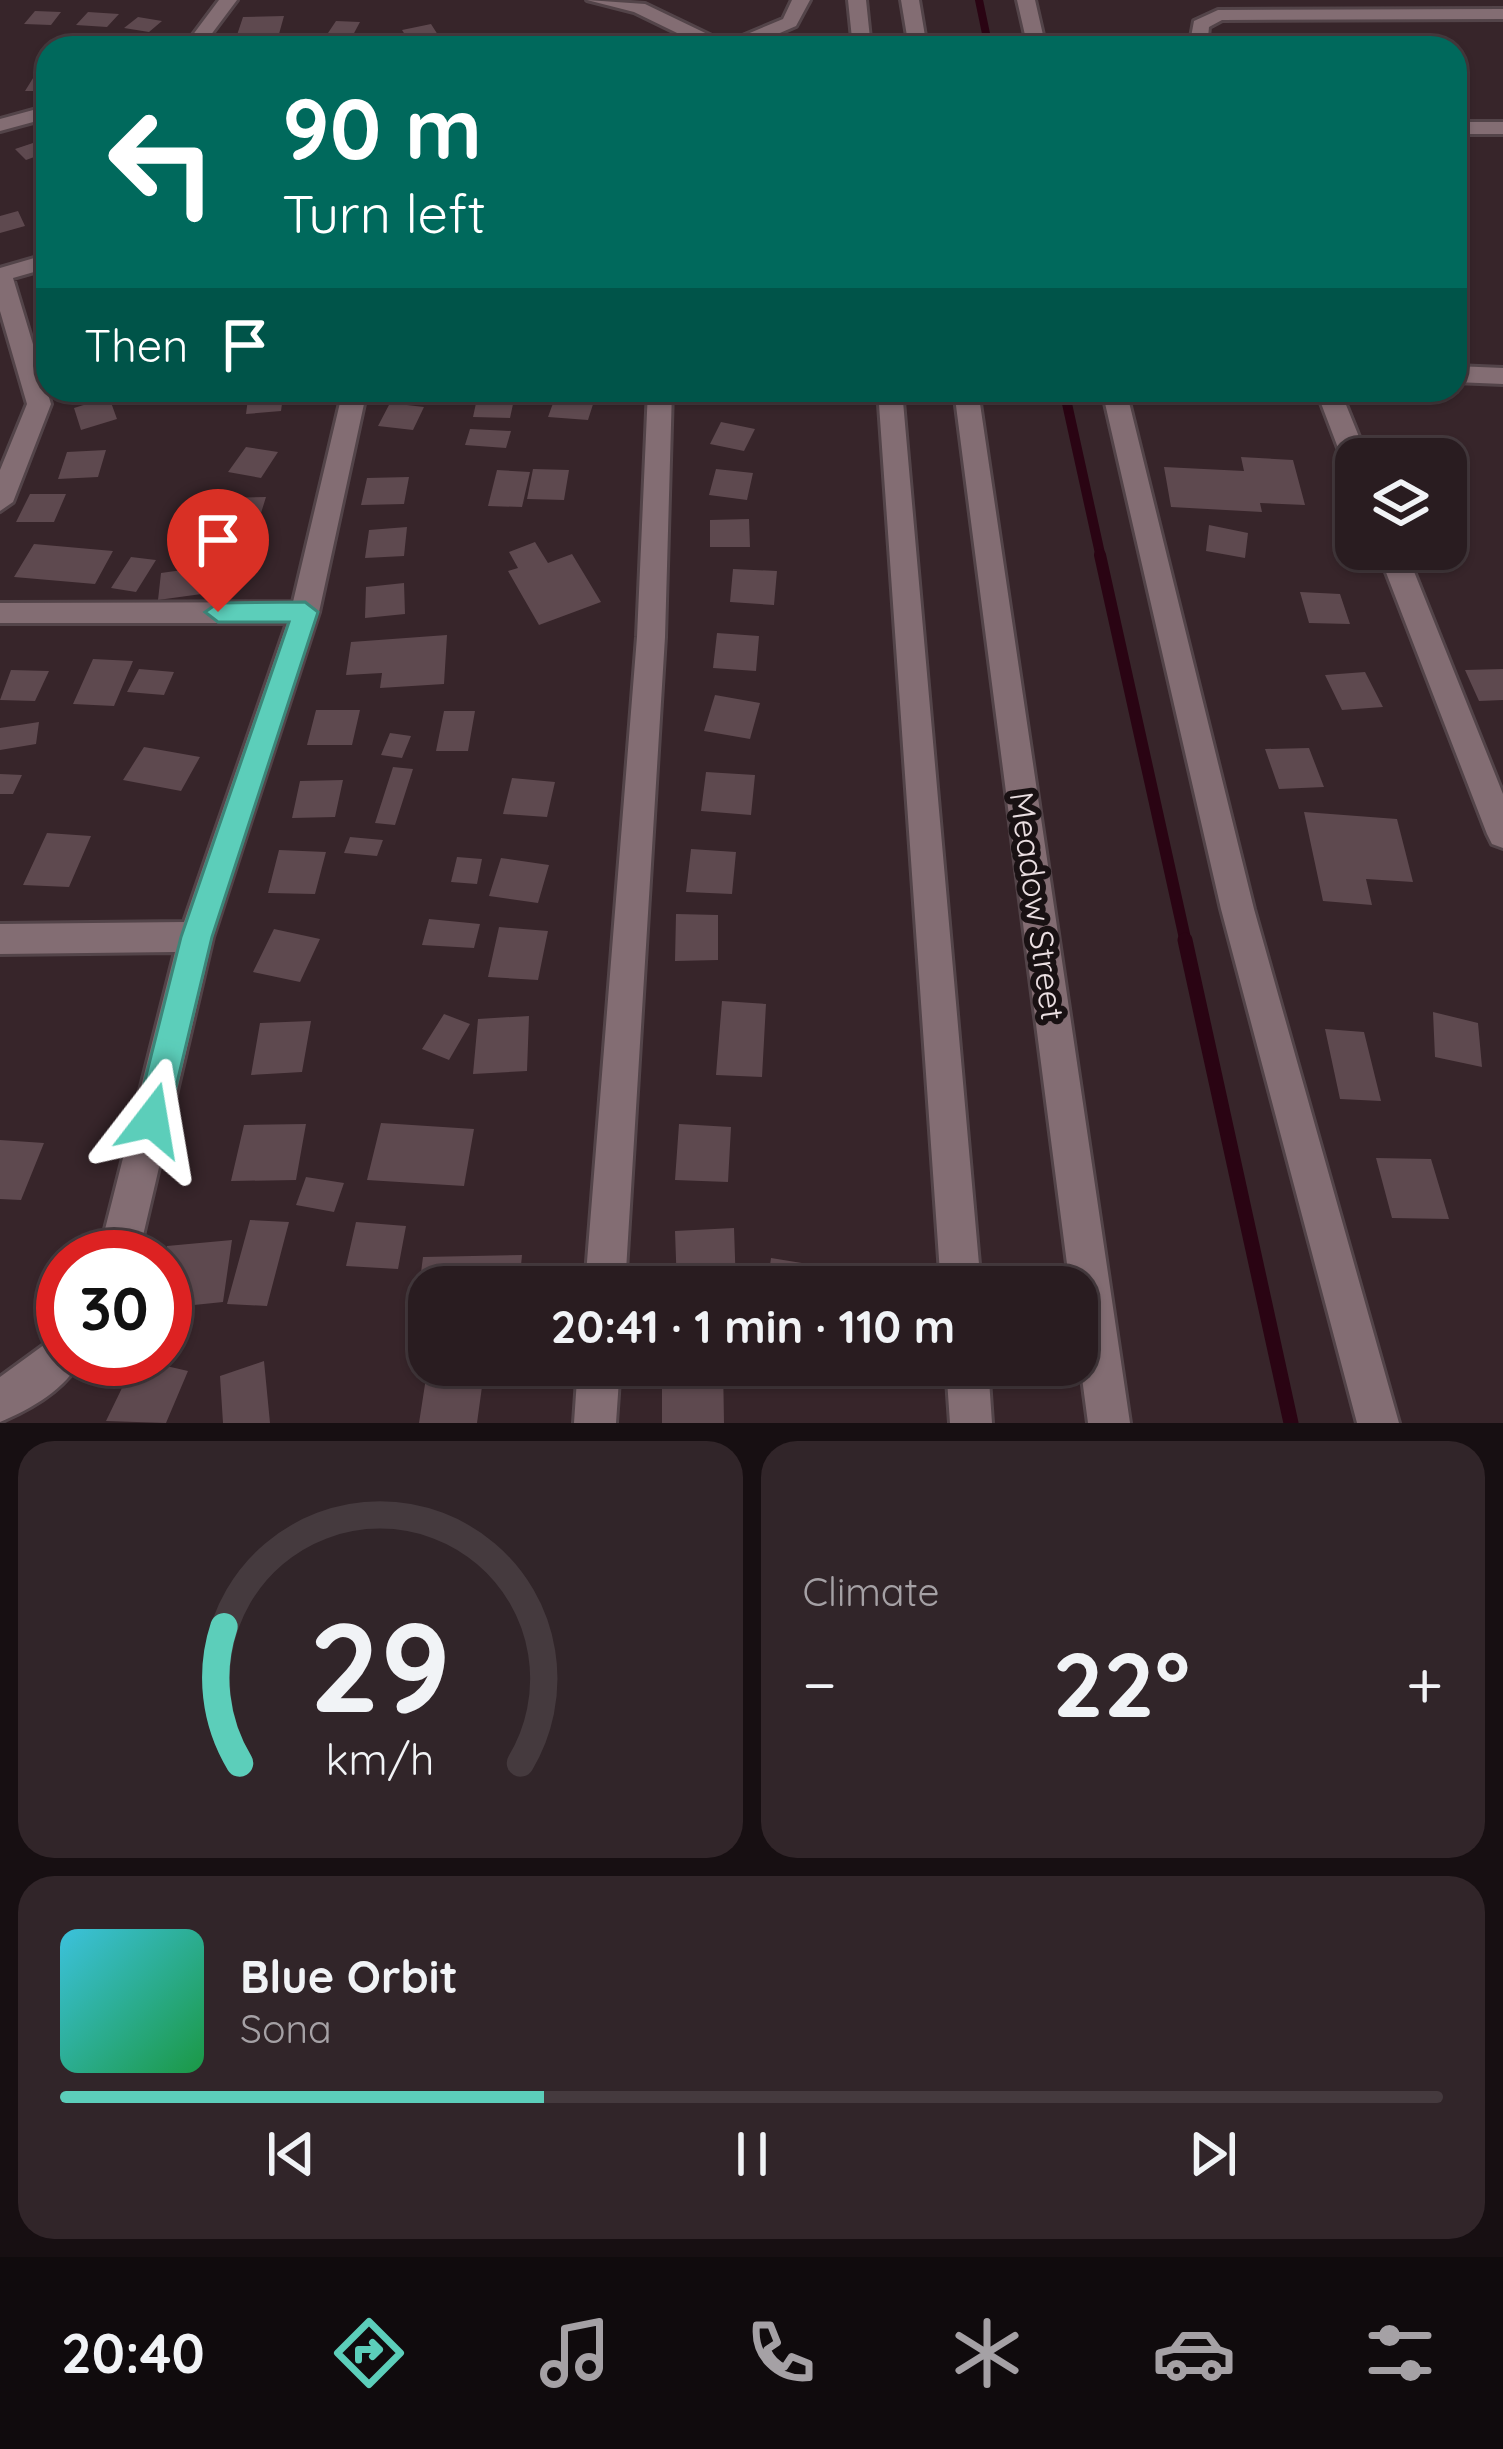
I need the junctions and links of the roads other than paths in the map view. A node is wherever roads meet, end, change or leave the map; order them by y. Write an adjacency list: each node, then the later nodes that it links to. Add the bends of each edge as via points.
1 (228, 0): 8 (street)
2 (596, 0): 9 (street, via 639,8)
3 (801, 0): 10 (street, via 790,22)
4 (857, 0): 11 (street)
5 (910, 0): 12 (street)
6 (1026, 0): 13 (street)
7 (1503, 14): 14 (street, via 1219,15 1199,25)
8 (201, 36)
9 (700, 36)
10 (768, 36)
11 (861, 36)
12 (916, 36)
13 (1034, 36)
14 (1199, 36)
15 (36, 115): 16 (street)
16 (0, 125)
17 (1467, 128): 18 (street)
18 (1503, 128)
19 (36, 265): 20 (street)
20 (1, 275): 23 (street)
21 (1467, 374): 22 (street)
22 (1503, 376)
23 (36, 394)
24 (38, 402): 32 (street)
25 (352, 402): 34 (street)
26 (660, 402): 40 (street)
27 (891, 402): 41 (street)
28 (968, 402): 48 (street, Meadow Street)
29 (1117, 402): 49 (street, via 1323,1236)
30 (1333, 402): 31 (street)
31 (1347, 438)
32 (0, 502)
33 (1399, 570): 36 (street)
34 (305, 612): 35 (street); 37 (street)
35 (0, 613)
36 (1503, 834)
37 (196, 937): 38 (street); 39 (street)
38 (0, 939)
39 (125, 1230)
40 (606, 1266)
41 (959, 1266)
42 (36, 1379): 45 (street)
43 (598, 1386): 46 (street)
44 (968, 1386): 47 (street)
45 (0, 1402)
46 (595, 1423)
47 (971, 1423)
48 (1109, 1423)
49 (1378, 1423)

